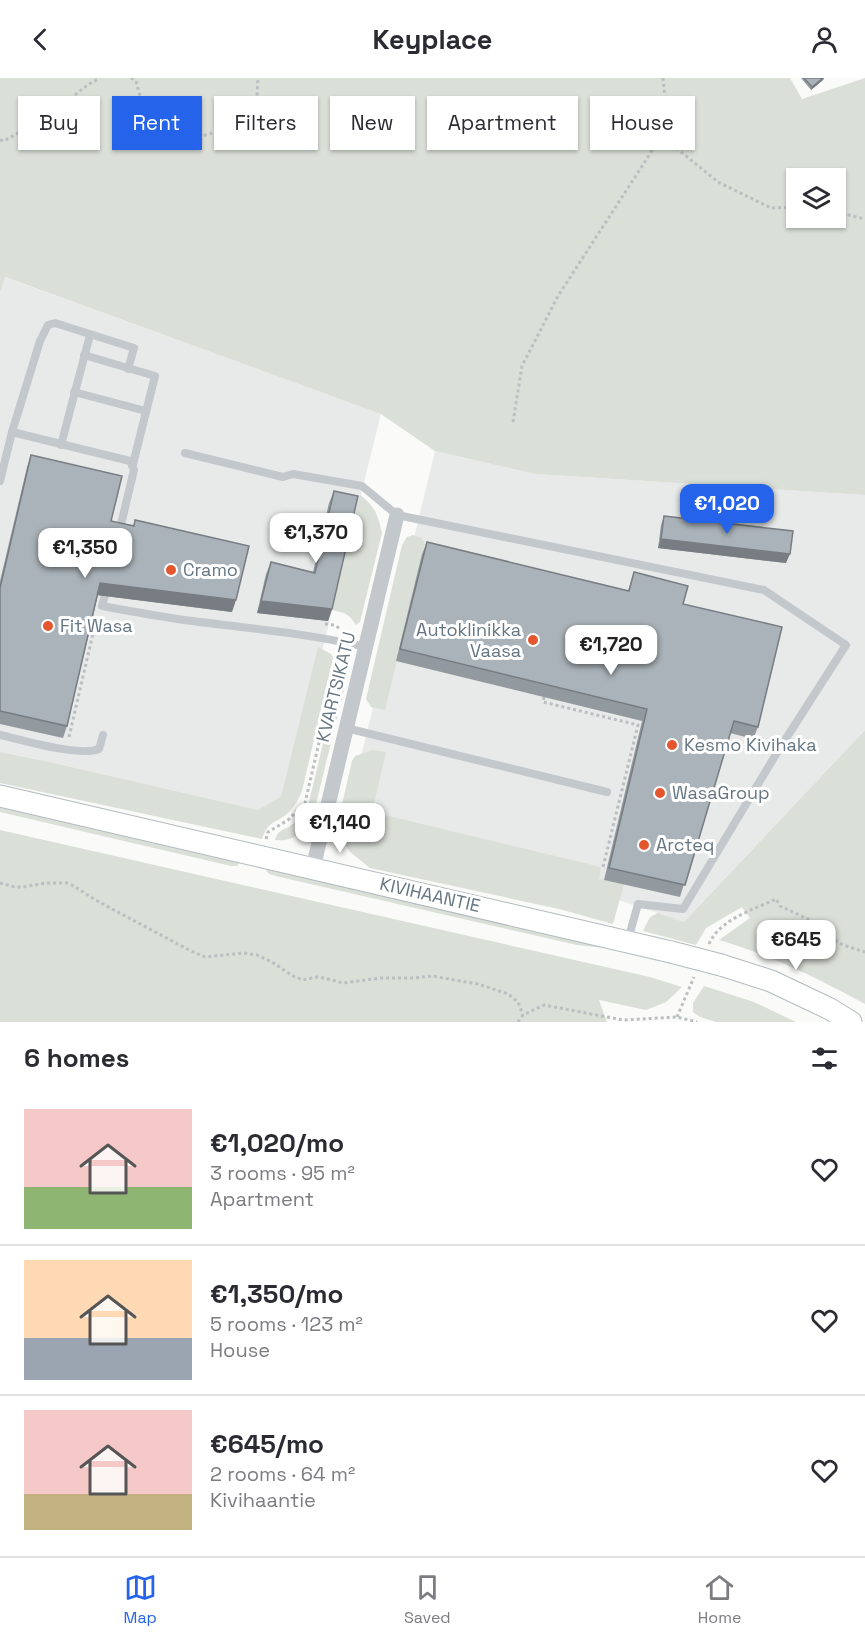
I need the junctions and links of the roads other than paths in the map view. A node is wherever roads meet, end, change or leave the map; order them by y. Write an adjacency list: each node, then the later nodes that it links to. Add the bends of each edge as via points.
1 (90, 335): 2 (lane); 3 (lane, via 134,348); 6 (lane, via 55,323 48,325)
2 (84, 355): 3 (lane); 4 (lane)
3 (128, 369): 5 (lane, via 155,376)
4 (74, 392): 5 (lane); 7 (lane)
5 (146, 411): 9 (lane)
6 (12, 432): 7 (lane); 10 (lane)
7 (61, 445): 9 (lane)
8 (185, 453): 11 (lane, via 282,477 293,474 362,486)
9 (133, 464): 12 (lane)
10 (0, 481)
11 (397, 515): 14 (street, KVARTSIKATU); 21 (lane, via 764,590 846,645 683,909 638,904)
12 (119, 536)
13 (104, 597): 14 (lane, via 102,606)
14 (366, 647): 15 (street, KVARTSIKATU)
15 (346, 728): 18 (lane); 20 (street, KVARTSIKATU)
16 (0, 735): 17 (lane, via 93,751 99,749)
17 (103, 735)
18 (607, 792)
19 (0, 796): 20 (main road, KIVIHAANTIE)
20 (313, 868): 21 (main road, KIVIHAANTIE)
21 (628, 941): 22 (main road, KIVIHAANTIE, bridge, via 771,981)
22 (851, 1022)

